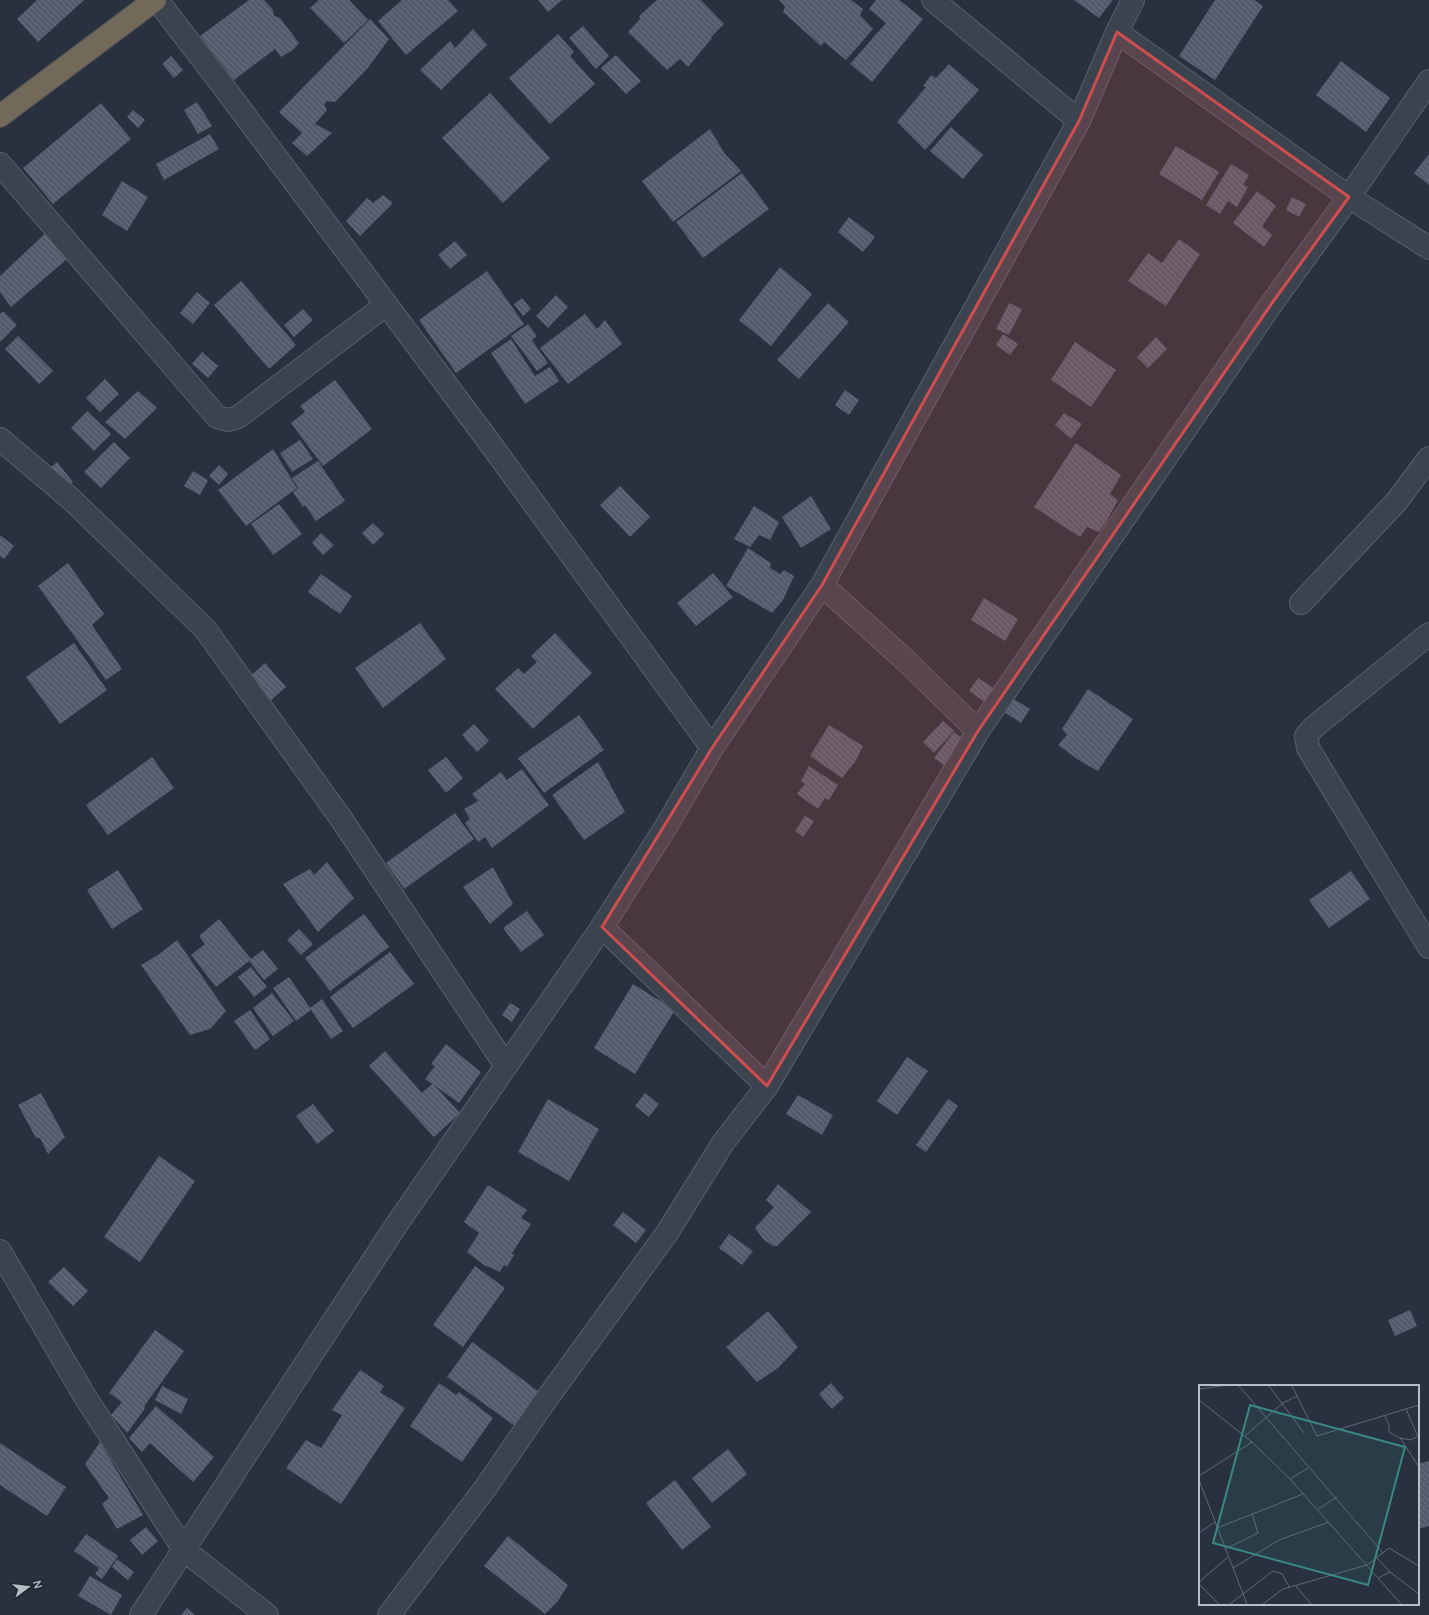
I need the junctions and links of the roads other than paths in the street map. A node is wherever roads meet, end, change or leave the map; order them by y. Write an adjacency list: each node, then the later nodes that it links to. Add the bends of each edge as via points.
1 (156, 0): 6 (highway); 11 (street)
2 (933, 0): 7 (street)
3 (1133, 0): 4 (street)
4 (1117, 32): 7 (street); 9 (street)
5 (1429, 81): 9 (street)
6 (0, 116)
7 (1079, 121): 14 (street)
8 (0, 164): 11 (street, via 217,417 228,420 238,417)
9 (1349, 197): 10 (street); 17 (street, via 1272,304)
10 (1429, 248)
11 (386, 305): 18 (street)
12 (0, 439): 21 (street, via 71,499 205,629 340,818)
13 (1429, 458): 15 (street, via 1397,501)
14 (822, 585): 17 (street, via 904,659); 18 (street)
15 (1301, 604)
16 (1429, 634): 20 (street, via 1306,736 1308,748)
17 (978, 731): 22 (street)
18 (712, 748): 19 (street)
19 (602, 928): 21 (street); 22 (street)
20 (1429, 947)
21 (506, 1066): 24 (street, via 397,1224)
22 (767, 1086): 27 (street, via 723,1143 667,1233 486,1487)
23 (0, 1251): 24 (street, via 84,1395)
24 (184, 1550): 25 (street); 26 (street)
25 (141, 1615)
26 (267, 1615)
27 (389, 1615)

